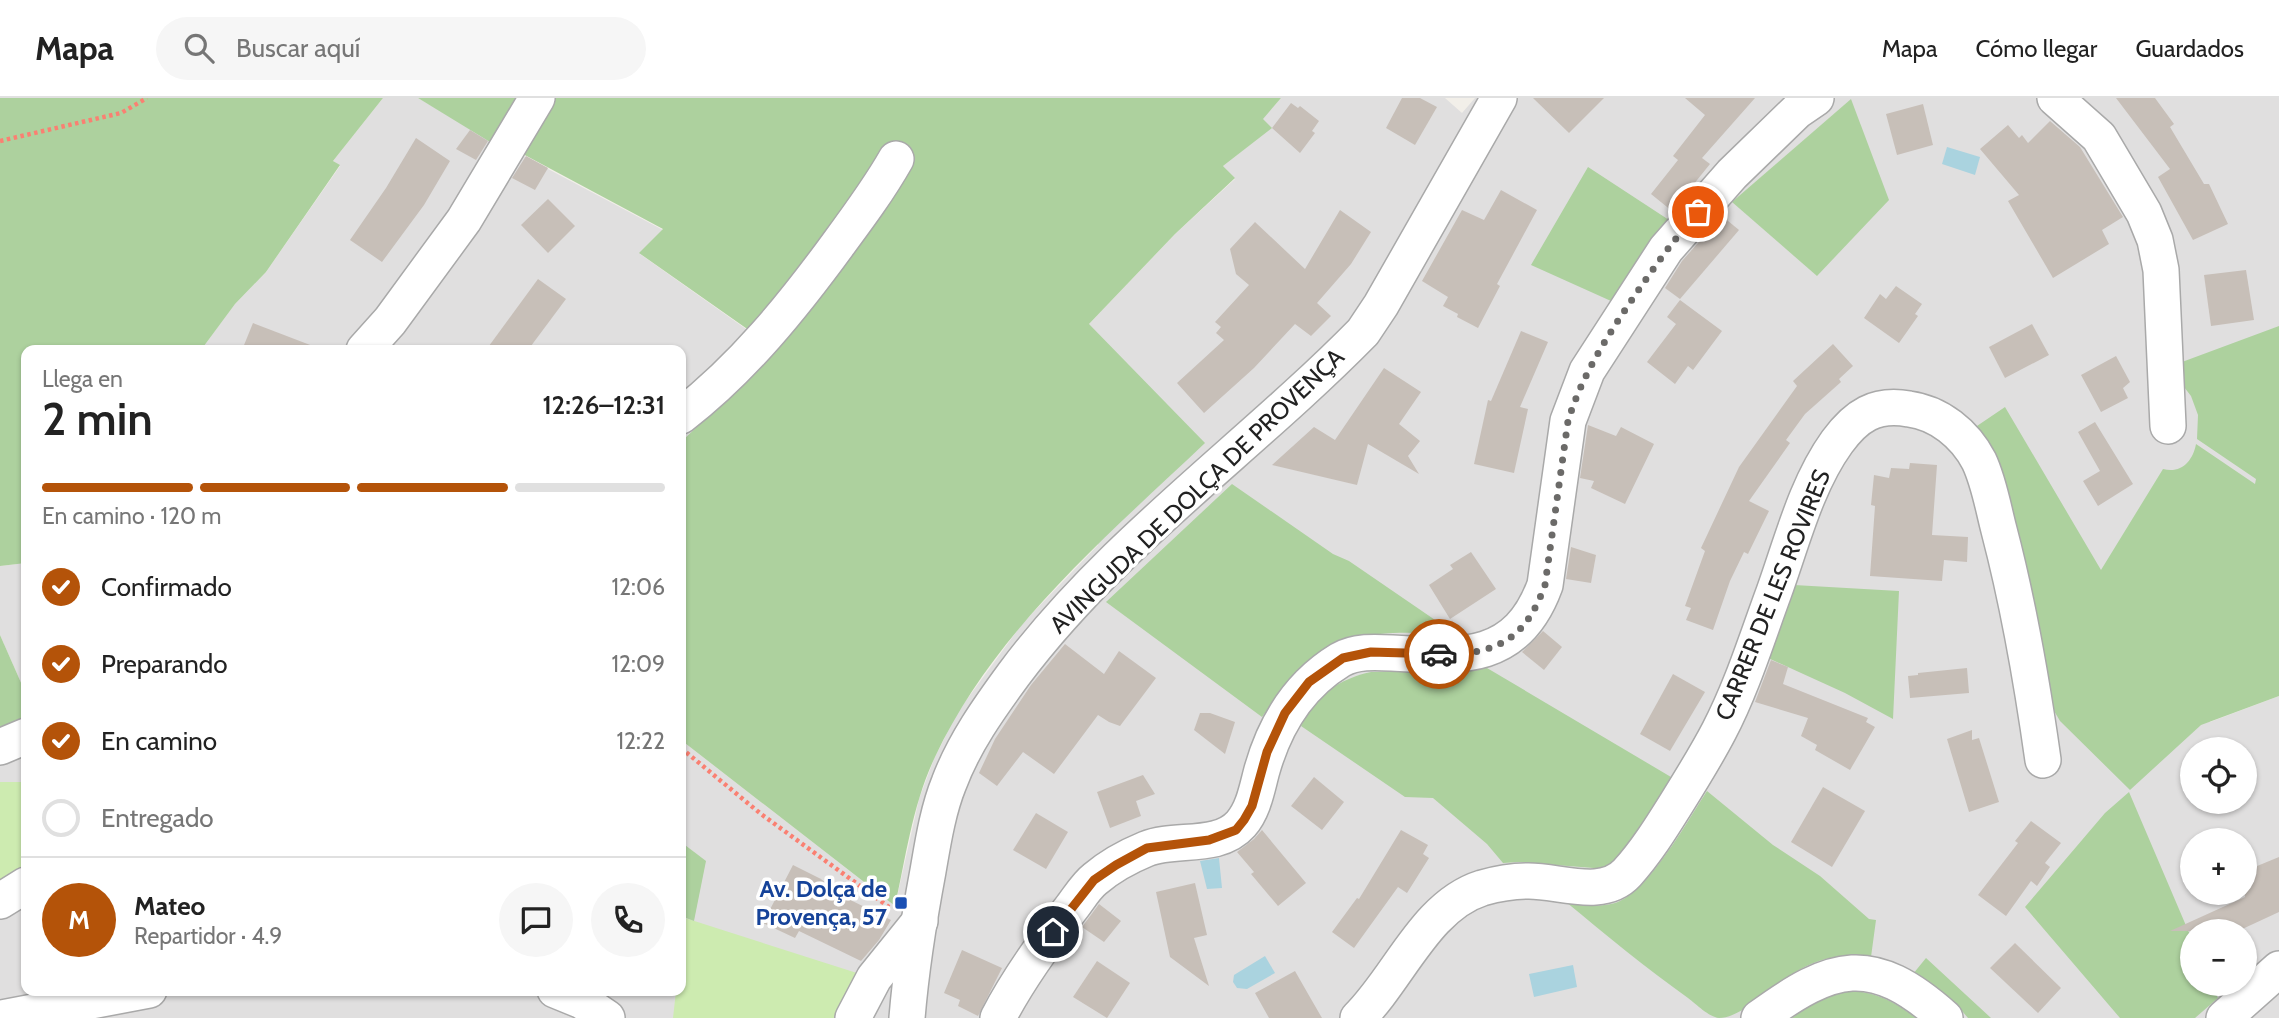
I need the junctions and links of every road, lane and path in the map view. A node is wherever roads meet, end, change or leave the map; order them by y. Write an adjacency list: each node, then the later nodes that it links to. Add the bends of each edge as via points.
1 (147, 98): 6 (path, via 121,113)
2 (537, 98): 8 (street, via 464,220)
3 (1499, 98): 17 (street, AVINGUDA DE DOLÇA DE PROVENÇA, via 1363,332 1100,575 1033,648 986,712 948,785 932,845)
4 (1816, 98): 25 (street, via 1732,174 1666,249 1587,371 1568,421 1545,585 1538,606 1524,623 1507,641 1476,653 1371,652 1343,658 1309,682 1285,713 1267,752 1252,806 1236,830 1209,840 1147,848 1094,880 1053,932)
5 (2055, 98): 10 (street, via 2099,137 2155,240 2161,270)
6 (0, 141)
7 (896, 159): 9 (street, via 877,193 806,289 723,380)
8 (368, 345)
9 (686, 412)
10 (2168, 426)
11 (21, 738): 12 (street)
12 (0, 747)
13 (686, 752): 17 (path, via 761,814 894,911)
14 (2043, 760): 26 (street, CARRER DE LES ROVIRES, via 2017,604 1979,461 1944,422 1923,411 1871,410 1852,423 1835,444 1815,481 1737,694 1656,835 1626,875 1601,886 1528,880 1505,883 1480,888 1454,901 1435,918)
15 (21, 888): 16 (street)
16 (0, 901)
17 (920, 921): 23 (street, via 874,978); 24 (street, AVINGUDA DE DOLÇA DE PROVENÇA)
18 (2279, 969): 29 (street)
19 (118, 996): 21 (street)
20 (570, 996): 22 (street)
21 (2, 1018)
22 (607, 1018)
23 (853, 1018)
24 (908, 1018)
25 (998, 1018)
26 (1358, 1018)
27 (1759, 1018): 28 (street, via 1800,989 1846,972 1887,979)
28 (1945, 1018)
29 (2224, 1018)

